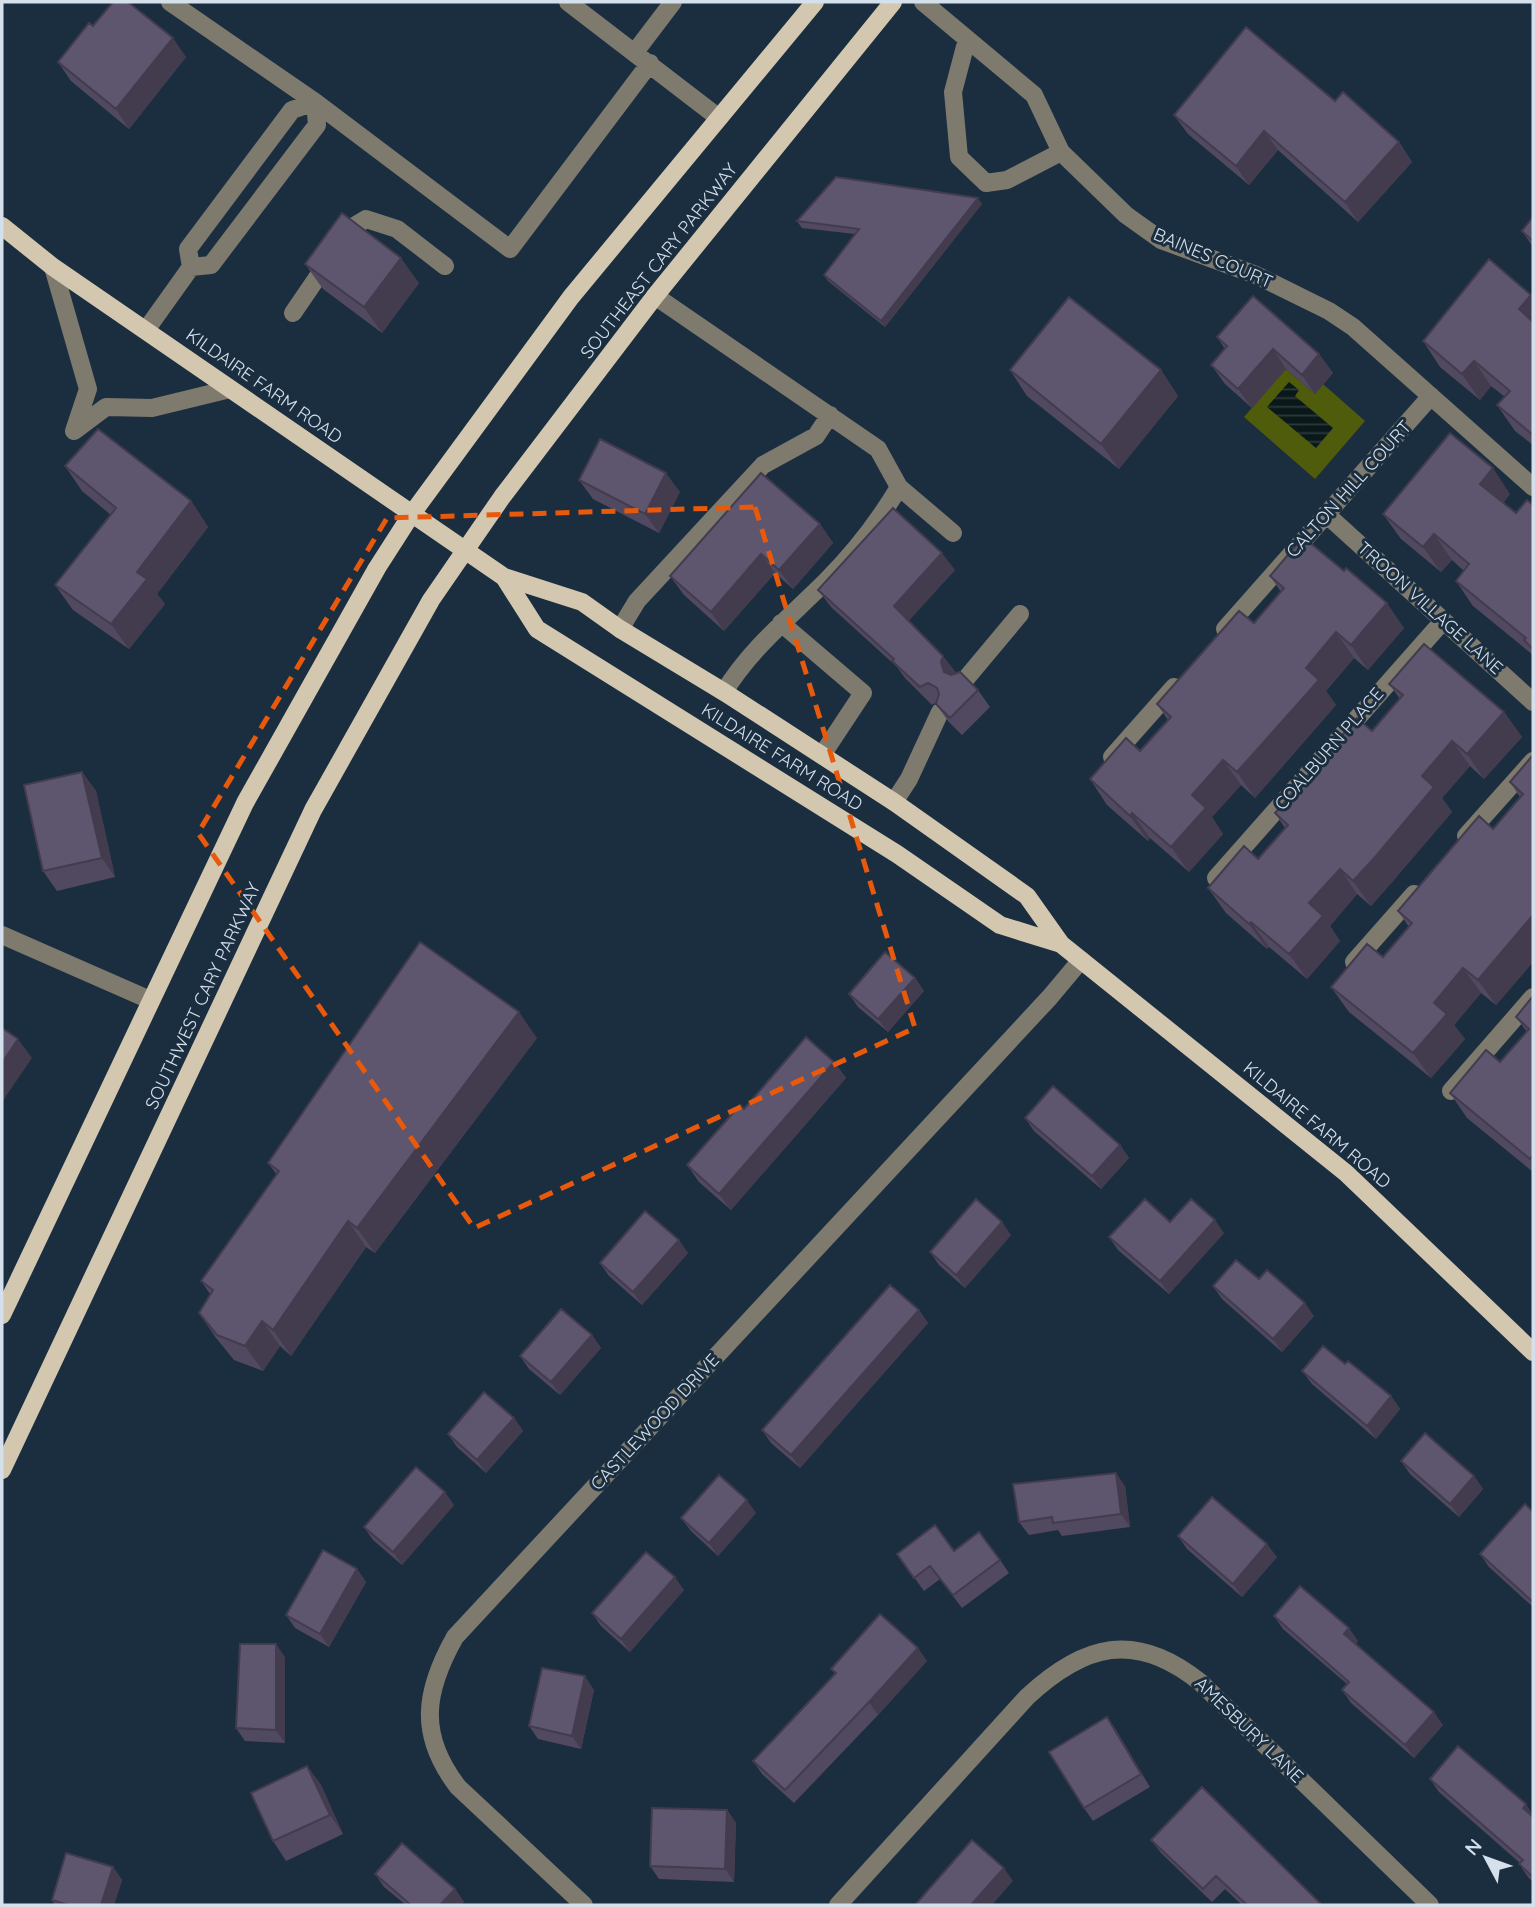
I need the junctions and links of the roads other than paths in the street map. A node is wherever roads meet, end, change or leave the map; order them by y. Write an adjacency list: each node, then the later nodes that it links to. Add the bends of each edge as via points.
1 (170, 2): 10 (street)
2 (568, 2): 8 (street)
3 (673, 2): 8 (street)
4 (815, 2): 11 (main road)
5 (893, 2): 17 (main road, SOUTHEAST CARY PARKWAY)
6 (923, 2): 7 (street, BAINES COURT)
7 (967, 39): 12 (street, BAINES COURT, via 1034,95); 12 (street, via 953,92 959,156 986,183 1007,180)
8 (635, 52): 9 (street)
9 (650, 63): 10 (street, via 510,248); 11 (street)
10 (315, 103): 16 (street, via 292,110 188,249); 16 (street, via 317,125 211,265)
11 (719, 118): 26 (main road, via 572,297)
12 (1061, 152): 21 (street, BAINES COURT, via 1126,215 1161,240 1256,275 1329,312 1353,327)
13 (2, 226): 15 (main road, KILDAIRE FARM ROAD)
14 (445, 266): 18 (street, via 397,229 366,219 351,228)
15 (53, 267): 19 (main road, KILDAIRE FARM ROAD); 20 (street, via 88,389 74,431 106,407 152,408)
16 (191, 267): 19 (street)
17 (655, 296): 22 (street); 28 (main road, SOUTHEAST CARY PARKWAY)
18 (293, 313)
19 (146, 330): 20 (main road, KILDAIRE FARM ROAD)
20 (230, 389): 26 (main road, KILDAIRE FARM ROAD)
21 (1431, 396): 24 (street, BAINES COURT); 25 (street, CALTON HILL COURT)
22 (830, 415): 23 (street, via 877,449); 33 (street, via 816,436 763,465 637,601)
23 (899, 486): 27 (street); 32 (street, via 881,518 827,580)
24 (1533, 487)
25 (1326, 514): 31 (street, TROON VILLAGE LANE); 34 (street, CALTON HILL COURT)
26 (411, 515): 28 (main road, KILDAIRE FARM ROAD); 52 (main road, via 338,634 245,803)
27 (953, 533)
28 (464, 550): 29 (main road, KILDAIRE FARM ROAD); 56 (main road, SOUTHWEST CARY PARKWAY, via 313,810)
29 (504, 578): 33 (main road, KILDAIRE FARM ROAD, via 582,602); 48 (main road, KILDAIRE FARM ROAD, via 537,628 886,847 1000,925)
30 (1020, 614): 36 (street)
31 (1443, 621): 38 (street, TROON VILLAGE LANE); 45 (street, COALBURN PLACE)
32 (781, 623): 37 (street, via 740,666); 40 (street, via 863,692)
33 (620, 629): 37 (main road, KILDAIRE FARM ROAD)
34 (1217, 638)
35 (1181, 679): 42 (street)
36 (964, 681)
37 (724, 692): 40 (main road, KILDAIRE FARM ROAD)
38 (1533, 702)
39 (940, 712): 43 (street)
40 (822, 755): 43 (main road, KILDAIRE FARM ROAD)
41 (1533, 761): 44 (street)
42 (1100, 771)
43 (894, 802): 48 (main road, KILDAIRE FARM ROAD, via 1027,896)
44 (1452, 852)
45 (1216, 878)
46 (1424, 883): 50 (street)
47 (2, 935): 52 (street)
48 (1061, 944): 49 (main road, KILDAIRE FARM ROAD)
49 (1081, 960): 55 (main road, KILDAIRE FARM ROAD, via 1346,1173); 57 (street, CASTLEWOOD DRIVE, via 455,1637 440,1663 428,1714 436,1751 446,1771)
50 (1343, 974)
51 (1533, 998): 53 (street)
52 (150, 1000): 54 (main road)
53 (1451, 1091)
54 (2, 1315)
55 (1533, 1352)
56 (2, 1470)
57 (584, 1905)
58 (838, 1905): 59 (street, AMESBURY LANE, via 1045,1680 1071,1662 1099,1651 1124,1650 1144,1651 1200,1682)
59 (1430, 1905)

